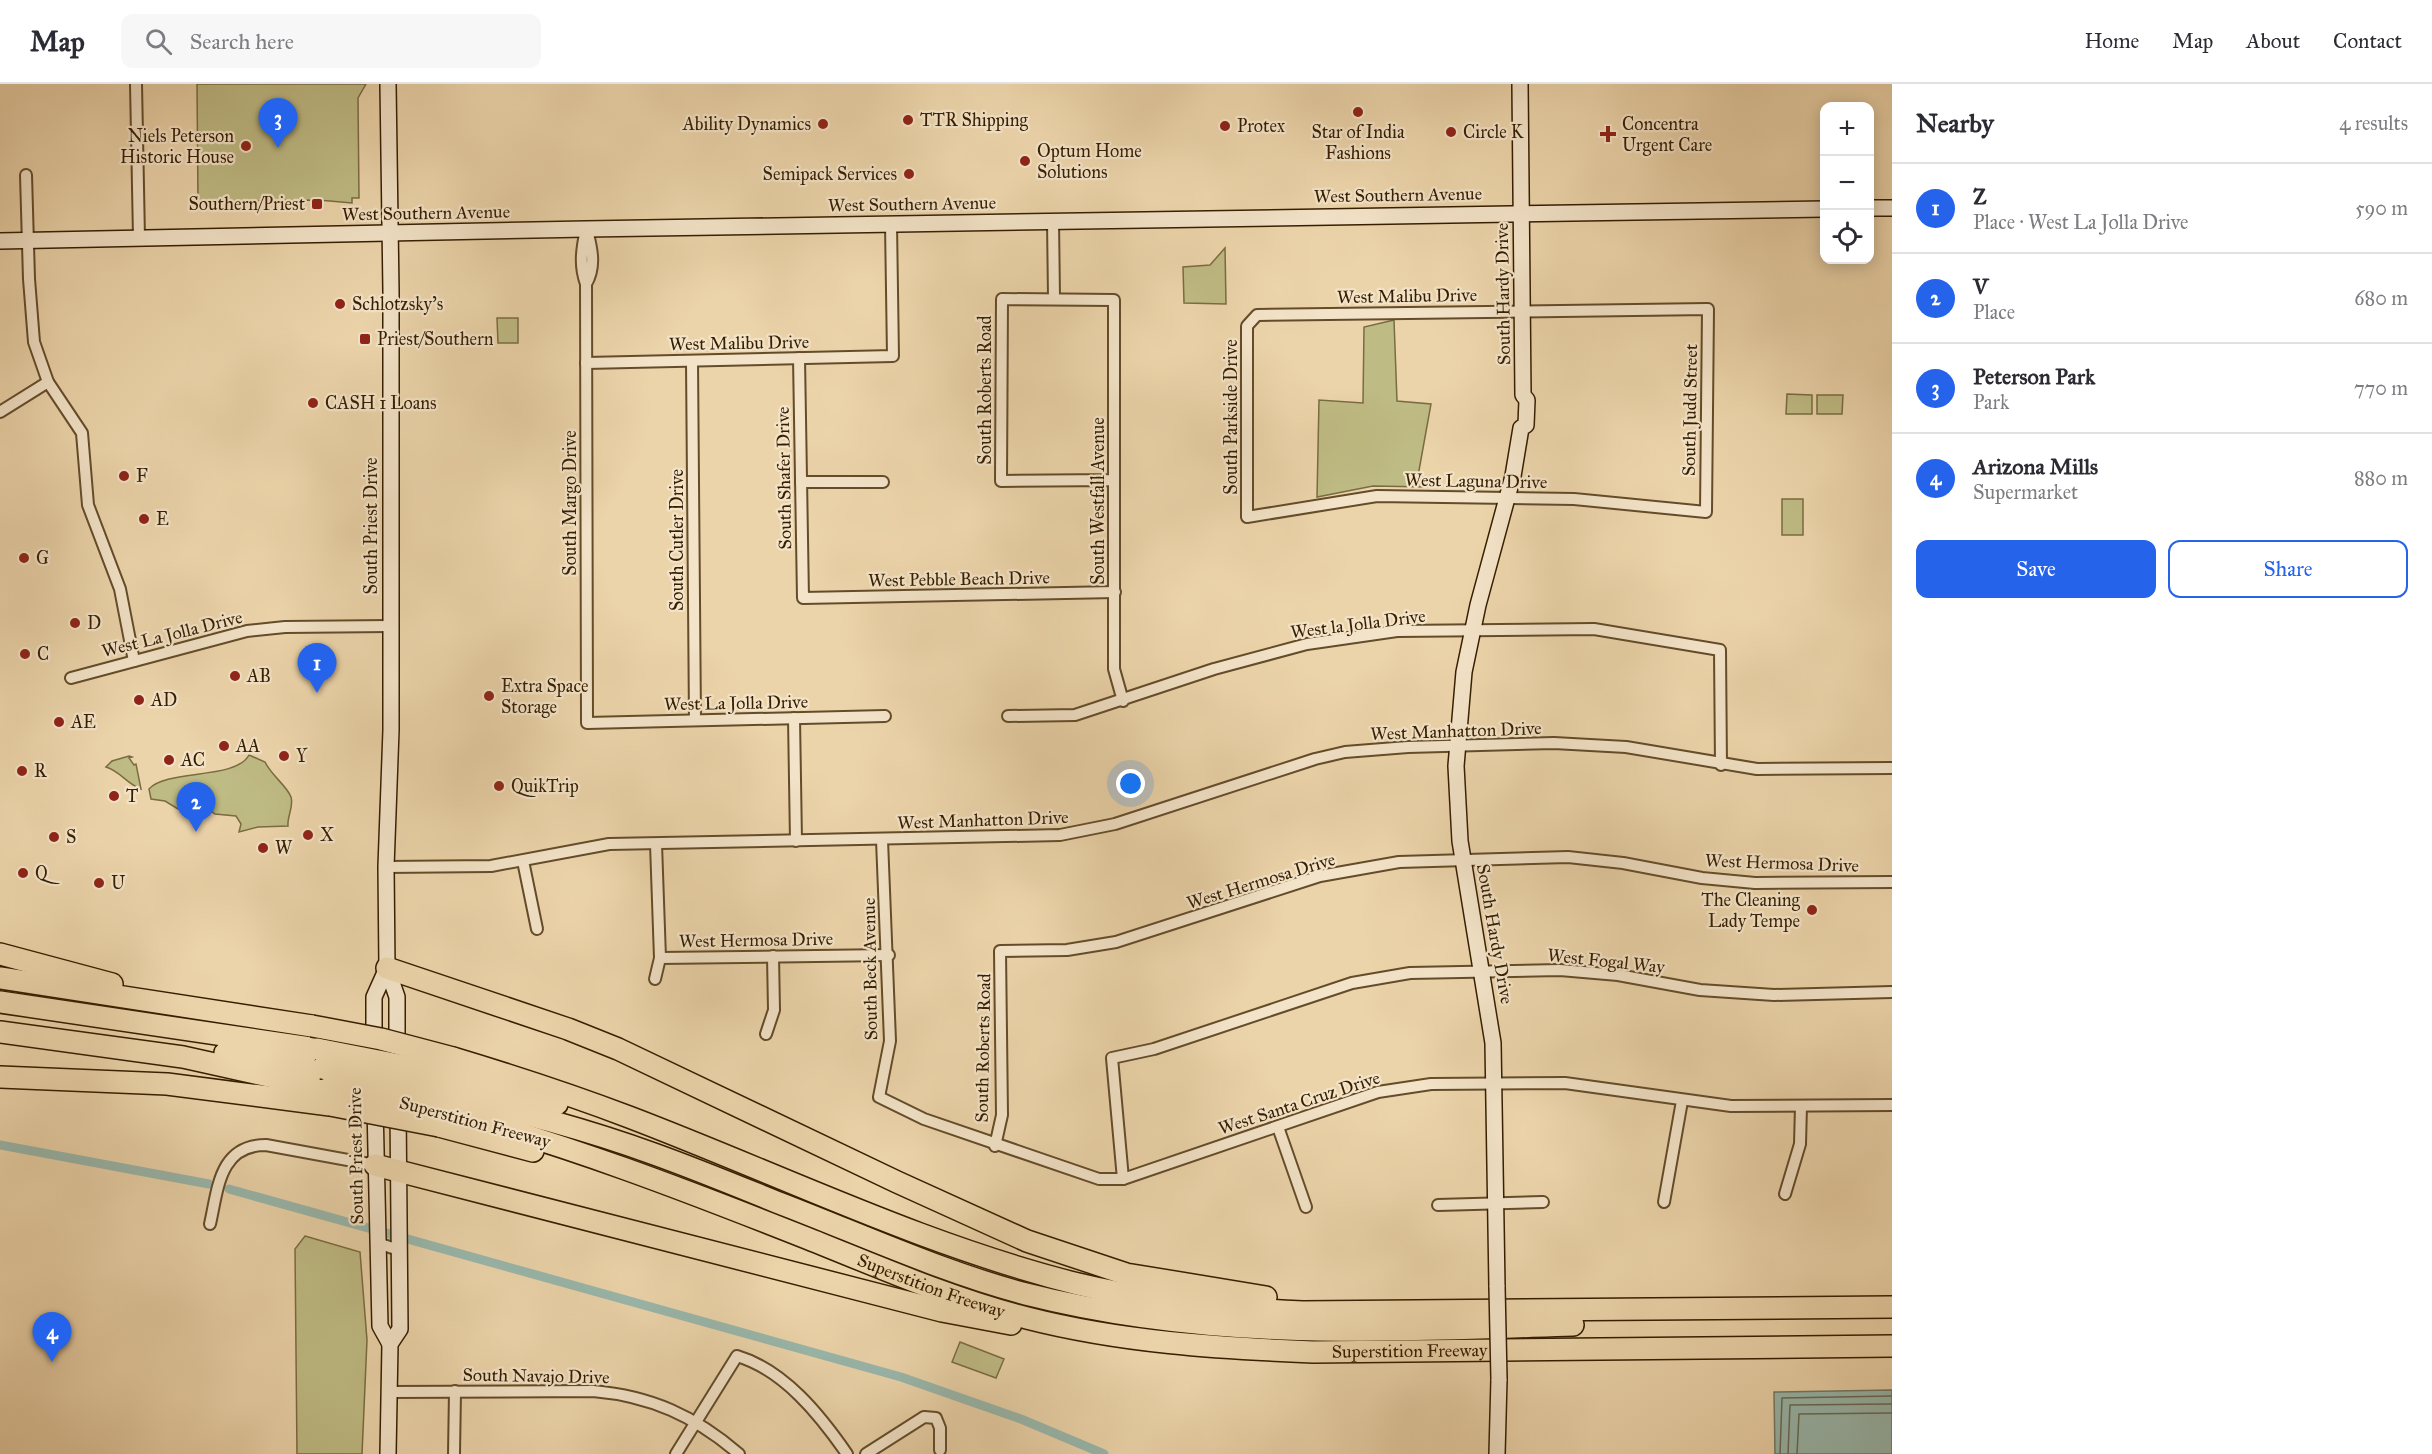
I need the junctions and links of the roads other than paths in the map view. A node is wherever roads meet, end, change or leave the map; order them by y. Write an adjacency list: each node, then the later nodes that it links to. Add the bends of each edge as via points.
1 (136, 84): 13 (street)
2 (388, 84): 12 (main road, South Priest Drive)
3 (1520, 84): 8 (main road, South Hardy Drive)
4 (26, 175): 15 (street)
5 (1874, 208): 6 (main road)
6 (1892, 208)
7 (1820, 209): 8 (main road, West Southern Avenue)
8 (1522, 213): 9 (main road, West Southern Avenue); 18 (main road, South Hardy Drive)
9 (1053, 220): 10 (main road, West Southern Avenue); 16 (street)
10 (891, 224): 11 (main road, West Southern Avenue); 20 (street, West Malibu Drive, via 893,356)
11 (586, 228): 12 (main road, West Southern Avenue); 22 (street, South Margo Drive, via 581,250 581,272 586,284)
12 (391, 233): 13 (main road, West Southern Avenue); 33 (main road, South Priest Drive)
13 (139, 238): 15 (main road, West Southern Avenue)
14 (0, 241): 15 (main road, West Southern Avenue)
15 (27, 241): 23 (street, via 31,325)
16 (1054, 298): 25 (street, South Westfall Avenue, via 1114,300); 25 (street, South Roberts Road, via 1002,299 1001,481)
17 (1708, 309): 18 (street, West Malibu Drive); 29 (street, South Judd Street)
18 (1523, 311): 19 (street, West Malibu Drive, via 1257,315); 28 (main road, South Hardy Drive, via 1523,395 1519,400 1518,424 1521,428)
19 (1251, 319): 30 (street, South Parkside Drive, via 1247,326)
20 (799, 358): 21 (street, West Malibu Drive); 26 (street, South Shafer Drive)
21 (692, 361): 22 (street, West Malibu Drive); 41 (street, South Cutler Drive)
22 (585, 363): 42 (street, South Margo Drive)
23 (48, 382): 24 (street); 35 (street, via 82,433 88,505 120,589)
24 (0, 412)
25 (1114, 480): 31 (street, South Westfall Avenue)
26 (801, 482): 27 (street); 32 (street, South Shafer Drive)
27 (883, 482)
28 (1509, 496): 29 (street, West Laguna Drive); 30 (street, West Laguna Drive, via 1377,496); 34 (main road, South Hardy Drive)
29 (1706, 512)
30 (1247, 517)
31 (1115, 592): 32 (street, West Pebble Beach Drive); 37 (street, South Westfall Avenue, via 1114,669)
32 (803, 598)
33 (390, 626): 35 (street, West La Jolla Drive, via 247,631); 51 (main road, South Priest Drive)
34 (1473, 629): 37 (street, West la Jolla Drive, via 1397,631 1307,644 1214,669); 43 (main road, South Hardy Drive, via 1461,685); 44 (street, West la Jolla Drive, via 1594,629 1720,650)
35 (135, 661): 36 (street, West La Jolla Drive)
36 (71, 678)
37 (1123, 701): 39 (street, West la Jolla Drive, via 1075,715)
38 (885, 716): 40 (street, West La Jolla Drive)
39 (1008, 716)
40 (794, 718): 41 (street, West La Jolla Drive); 47 (street)
41 (694, 720): 42 (street, West La Jolla Drive)
42 (587, 723)
43 (1457, 745): 44 (street, West Manhatton Drive, via 1554,743 1626,747); 46 (street, West Manhatton Drive, via 1345,752 1084,832 1040,837); 49 (main road, South Hardy Drive, via 1456,801)
44 (1721, 765): 45 (street, West Manhatton Drive, via 1757,769)
45 (1892, 768)
46 (882, 840): 47 (street, West Manhatton Drive); 56 (street, South Beck Avenue)
47 (796, 841): 48 (street, West Manhatton Drive)
48 (656, 844): 50 (street, West Manhatton Drive, via 590,847); 58 (street)
49 (1462, 860): 52 (street, West Hermosa Drive, via 1568,857 1755,883); 54 (street, West Hermosa Drive, via 1399,862 1320,876 1116,942 1067,950); 60 (main road, South Hardy Drive)
50 (523, 861): 51 (street, West Manhatton Drive, via 491,866); 53 (street)
51 (386, 867): 59 (main road, South Priest Drive)
52 (1892, 882)
53 (537, 929)
54 (1000, 951): 79 (street, South Roberts Road, via 1002,1115)
55 (0, 954): 65 (highway)
56 (889, 955): 57 (street, West Hermosa Drive); 74 (street, South Beck Avenue, via 890,1041)
57 (773, 956): 58 (street, West Hermosa Drive); 68 (street, via 774,1010)
58 (660, 958): 62 (street)
59 (387, 968): 80 (main road, South Priest Drive, via 374,997); 81 (main road, South Priest Drive, via 397,997); 94 (highway, via 618,1049 1027,1241 1126,1274 1251,1296)
60 (1482, 971): 63 (street, West Fogal Way, via 1560,970 1618,975 1700,990 1753,993); 72 (main road, South Hardy Drive, via 1491,1025); 82 (street, West Fogal Way, via 1410,973 1352,983 1154,1049 1112,1058)
61 (0, 978): 65 (highway)
62 (655, 979)
63 (1892, 992)
64 (0, 1002): 71 (highway, via 62,1010)
65 (223, 1012): 73 (highway, Superstition Freeway, bridge, via 381,1039)
66 (0, 1020): 71 (highway)
67 (0, 1032): 71 (highway)
68 (766, 1034)
69 (0, 1043): 71 (highway, Superstition Freeway)
70 (0, 1077): 71 (highway, via 167,1084)
71 (324, 1078): 73 (highway, Superstition Freeway, bridge); 73 (highway, bridge)
72 (1494, 1083): 75 (street, West Santa Cruz Drive, via 1565,1083); 78 (street, West Santa Cruz Drive, via 1431,1084 1378,1092); 86 (main road, South Hardy Drive)
73 (446, 1093): 93 (highway, via 653,1154 987,1282 1113,1313 1251,1329 1337,1331 1639,1323); 94 (highway, Superstition Freeway, via 540,1084 958,1249 1121,1293 1255,1310); 95 (highway, Superstition Freeway, via 585,1153 971,1301 1046,1323)
74 (879, 1097): 79 (street, West Santa Cruz Drive)
75 (1682, 1101): 77 (street, West Santa Cruz Drive); 84 (street)
76 (1892, 1105): 77 (street, West Santa Cruz Drive)
77 (1801, 1106): 83 (street, via 1800,1144)
78 (1278, 1126): 82 (street, West Santa Cruz Drive); 88 (street)
79 (995, 1146): 82 (street, West Santa Cruz Drive, via 1099,1179)
80 (375, 1165): 81 (highway); 89 (street, via 257,1145 233,1154 224,1165); 90 (main road, South Priest Drive)
81 (398, 1172): 91 (main road, South Priest Drive); 95 (highway, via 942,1311 1034,1328)
82 (1123, 1179)
83 (1785, 1194)
84 (1664, 1202)
85 (1543, 1203): 86 (street)
86 (1496, 1204): 87 (street); 108 (main road, South Hardy Drive, bridge)
87 (1438, 1205)
88 (1306, 1207)
89 (210, 1224)
90 (377, 1242): 91 (street); 96 (main road, South Priest Drive, via 380,1326)
91 (399, 1248): 96 (main road, South Priest Drive, via 400,1329)
92 (1892, 1307): 93 (highway, Superstition Freeway)
93 (1780, 1309): 94 (highway, Superstition Freeway)
94 (1440, 1312)
95 (1136, 1340): 97 (highway, Superstition Freeway, via 1313,1352)
96 (390, 1344): 99 (main road, South Priest Drive)
97 (1892, 1346)
98 (455, 1391): 99 (street, South Navajo Drive); 100 (street, South Navajo Drive, via 626,1394); 103 (street)
99 (389, 1392): 102 (main road, South Priest Drive)
100 (695, 1421): 104 (street); 105 (street, South Navajo Drive); 106 (street, via 737,1356 757,1362 793,1390 828,1426)
101 (940, 1450): 107 (street, via 936,1418 924,1417)
102 (388, 1454)
103 (454, 1454)
104 (676, 1454)
105 (739, 1454)
106 (847, 1454)
107 (866, 1454)
108 (1497, 1454)

